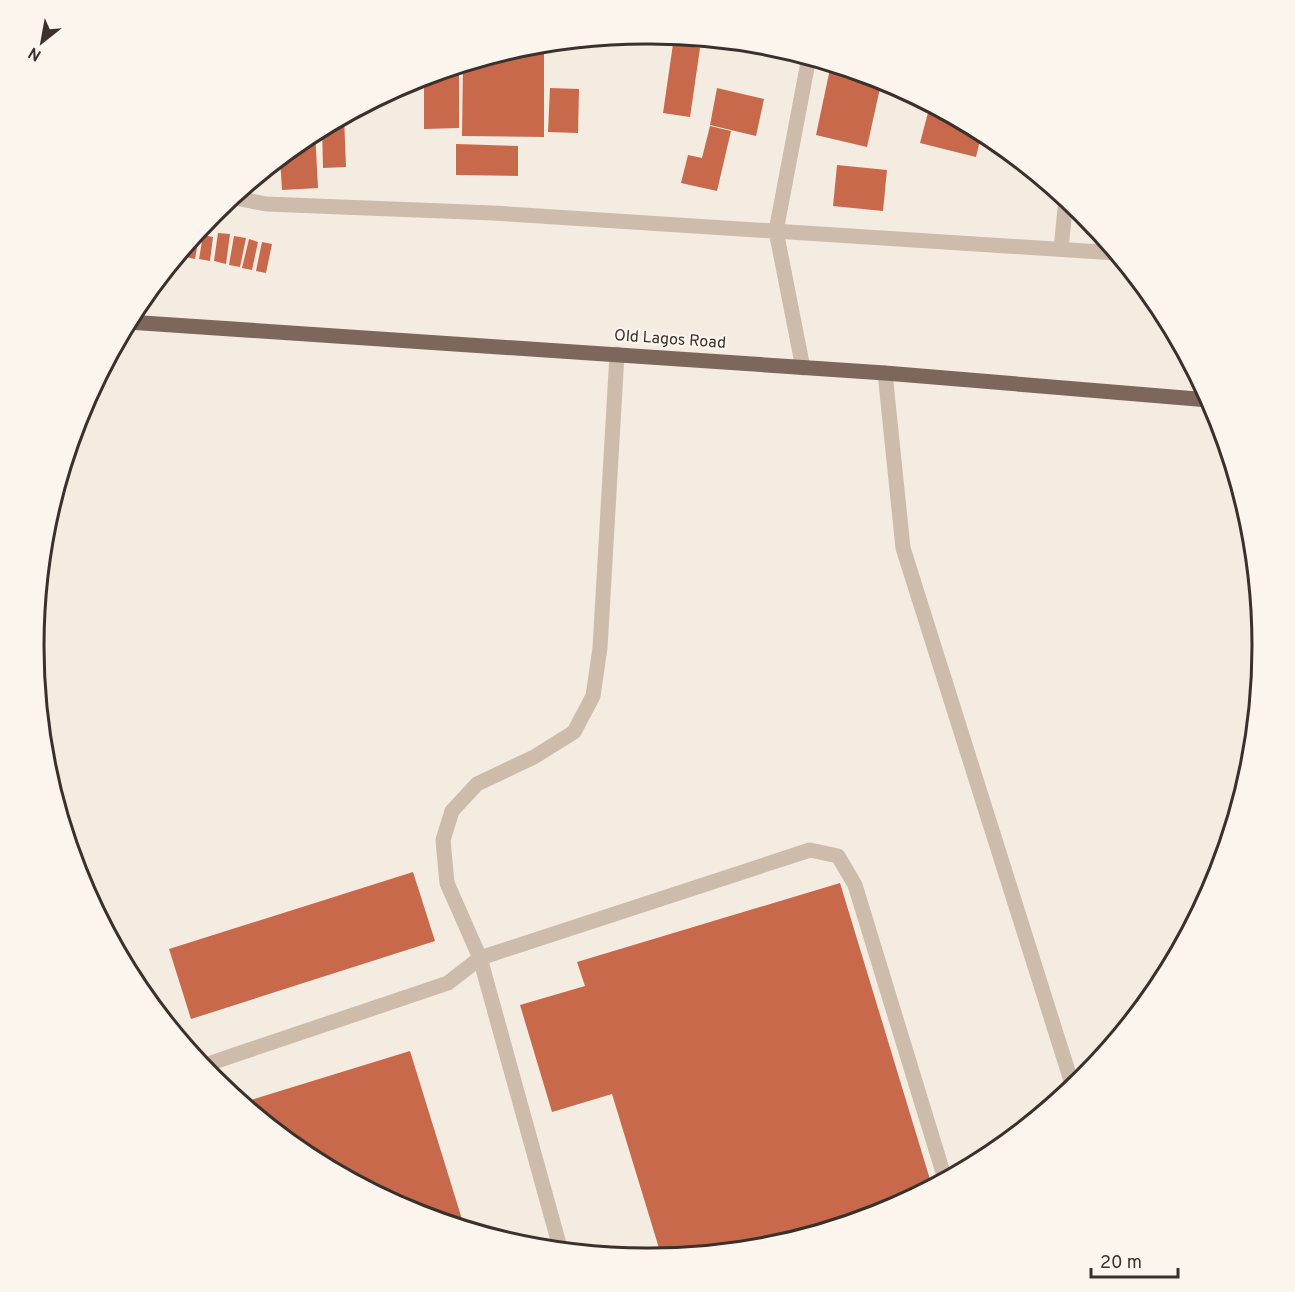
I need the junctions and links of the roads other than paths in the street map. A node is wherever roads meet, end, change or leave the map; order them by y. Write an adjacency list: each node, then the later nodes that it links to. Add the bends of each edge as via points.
1 (808, 65): 4 (street)
2 (242, 199): 4 (street, via 266,204 493,213)
3 (1065, 211): 5 (street)
4 (776, 231): 5 (street); 9 (street)
5 (1061, 249): 6 (street)
6 (1105, 252)
7 (138, 323): 8 (main road, Old Lagos Road)
8 (617, 354): 9 (main road, Old Lagos Road); 12 (street, via 600,648 593,696 574,732 477,784 452,811 443,840 447,884)
9 (803, 368): 10 (main road, Old Lagos Road)
10 (885, 373): 11 (main road, Old Lagos Road); 14 (street, via 903,548)
11 (1198, 399)
12 (480, 958): 13 (street, via 448,983); 15 (street, via 810,850 838,856 855,885); 16 (street)
13 (211, 1063)
14 (1070, 1077)
15 (943, 1172)
16 (558, 1242)

